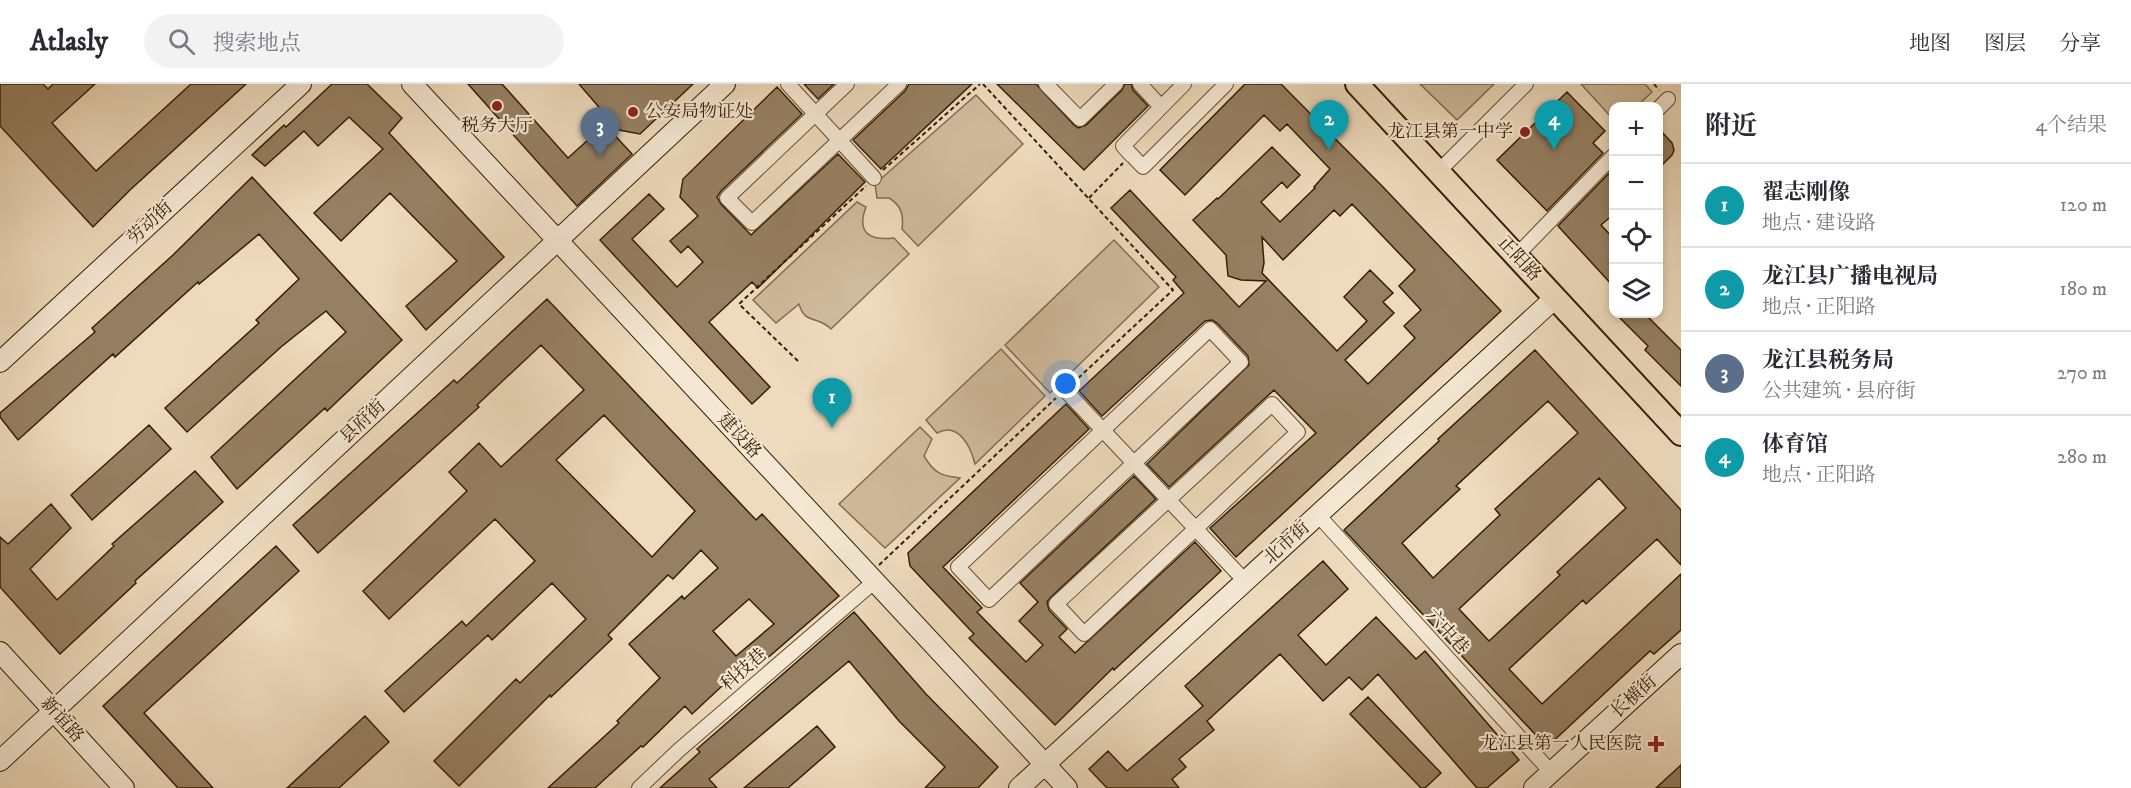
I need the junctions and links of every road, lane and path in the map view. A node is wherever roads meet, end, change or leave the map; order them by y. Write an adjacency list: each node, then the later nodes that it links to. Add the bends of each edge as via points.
1 (301, 84): 27 (street, 劳动街)
2 (412, 84): 23 (street, 建设路)
3 (725, 84): 23 (street, 县府街)
4 (788, 84): 16 (street)
5 (847, 84): 16 (street)
6 (899, 84): 17 (street)
7 (981, 84): 21 (path); 22 (path)
8 (1046, 84): 9 (street, via 1080,119)
9 (1116, 84)
10 (1140, 84): 15 (street)
11 (1184, 84): 15 (street)
12 (1226, 84): 18 (street, via 1143,167)
13 (1357, 84): 20 (main road, 正阳路)
14 (1526, 84): 20 (street)
15 (1161, 107): 18 (street)
16 (816, 114): 17 (street); 17 (street, via 728,198 752,223)
17 (840, 139): 21 (street)
18 (1127, 150): 22 (path)
19 (1613, 156): 24 (street)
20 (1438, 172): 24 (main road, 正阳路)
21 (874, 178): 26 (path, via 739,304)
22 (1088, 199): 28 (path, via 1173,290)
23 (558, 240): 35 (street, 建设路); 39 (street, 县府街)
24 (1516, 255): 25 (main road, 正阳路)
25 (1555, 298): 30 (main road, 正阳路); 33 (street, 北市街)
26 (798, 361)
27 (0, 362)
28 (1065, 390): 29 (street); 35 (path)
29 (1103, 430): 31 (street); 31 (street, via 1210,329 1241,362); 31 (street, via 958,567 989,600)
30 (1681, 434)
31 (1134, 463): 32 (street)
32 (1168, 500): 34 (street); 34 (street, via 1272,404 1298,432); 34 (street, via 1056,604 1084,634)
33 (1318, 515): 36 (street, 北市街); 42 (street, 六中巷)
34 (1197, 529): 36 (street)
35 (871, 578): 41 (street, 建设路); 44 (street, 科技巷)
36 (1245, 581): 41 (street, 北市街)
37 (0, 652): 39 (street, 新谊路)
38 (1681, 654): 42 (street, 长横街)
39 (54, 711): 40 (street, 县府街); 43 (street, 新谊路)
40 (0, 761)
41 (1045, 764): 45 (street, 北市街); 46 (street, 建设路)
42 (1551, 772): 47 (street, 长横街)
43 (124, 788)
44 (639, 788)
45 (1019, 788)
46 (1067, 788)
47 (1534, 788)

